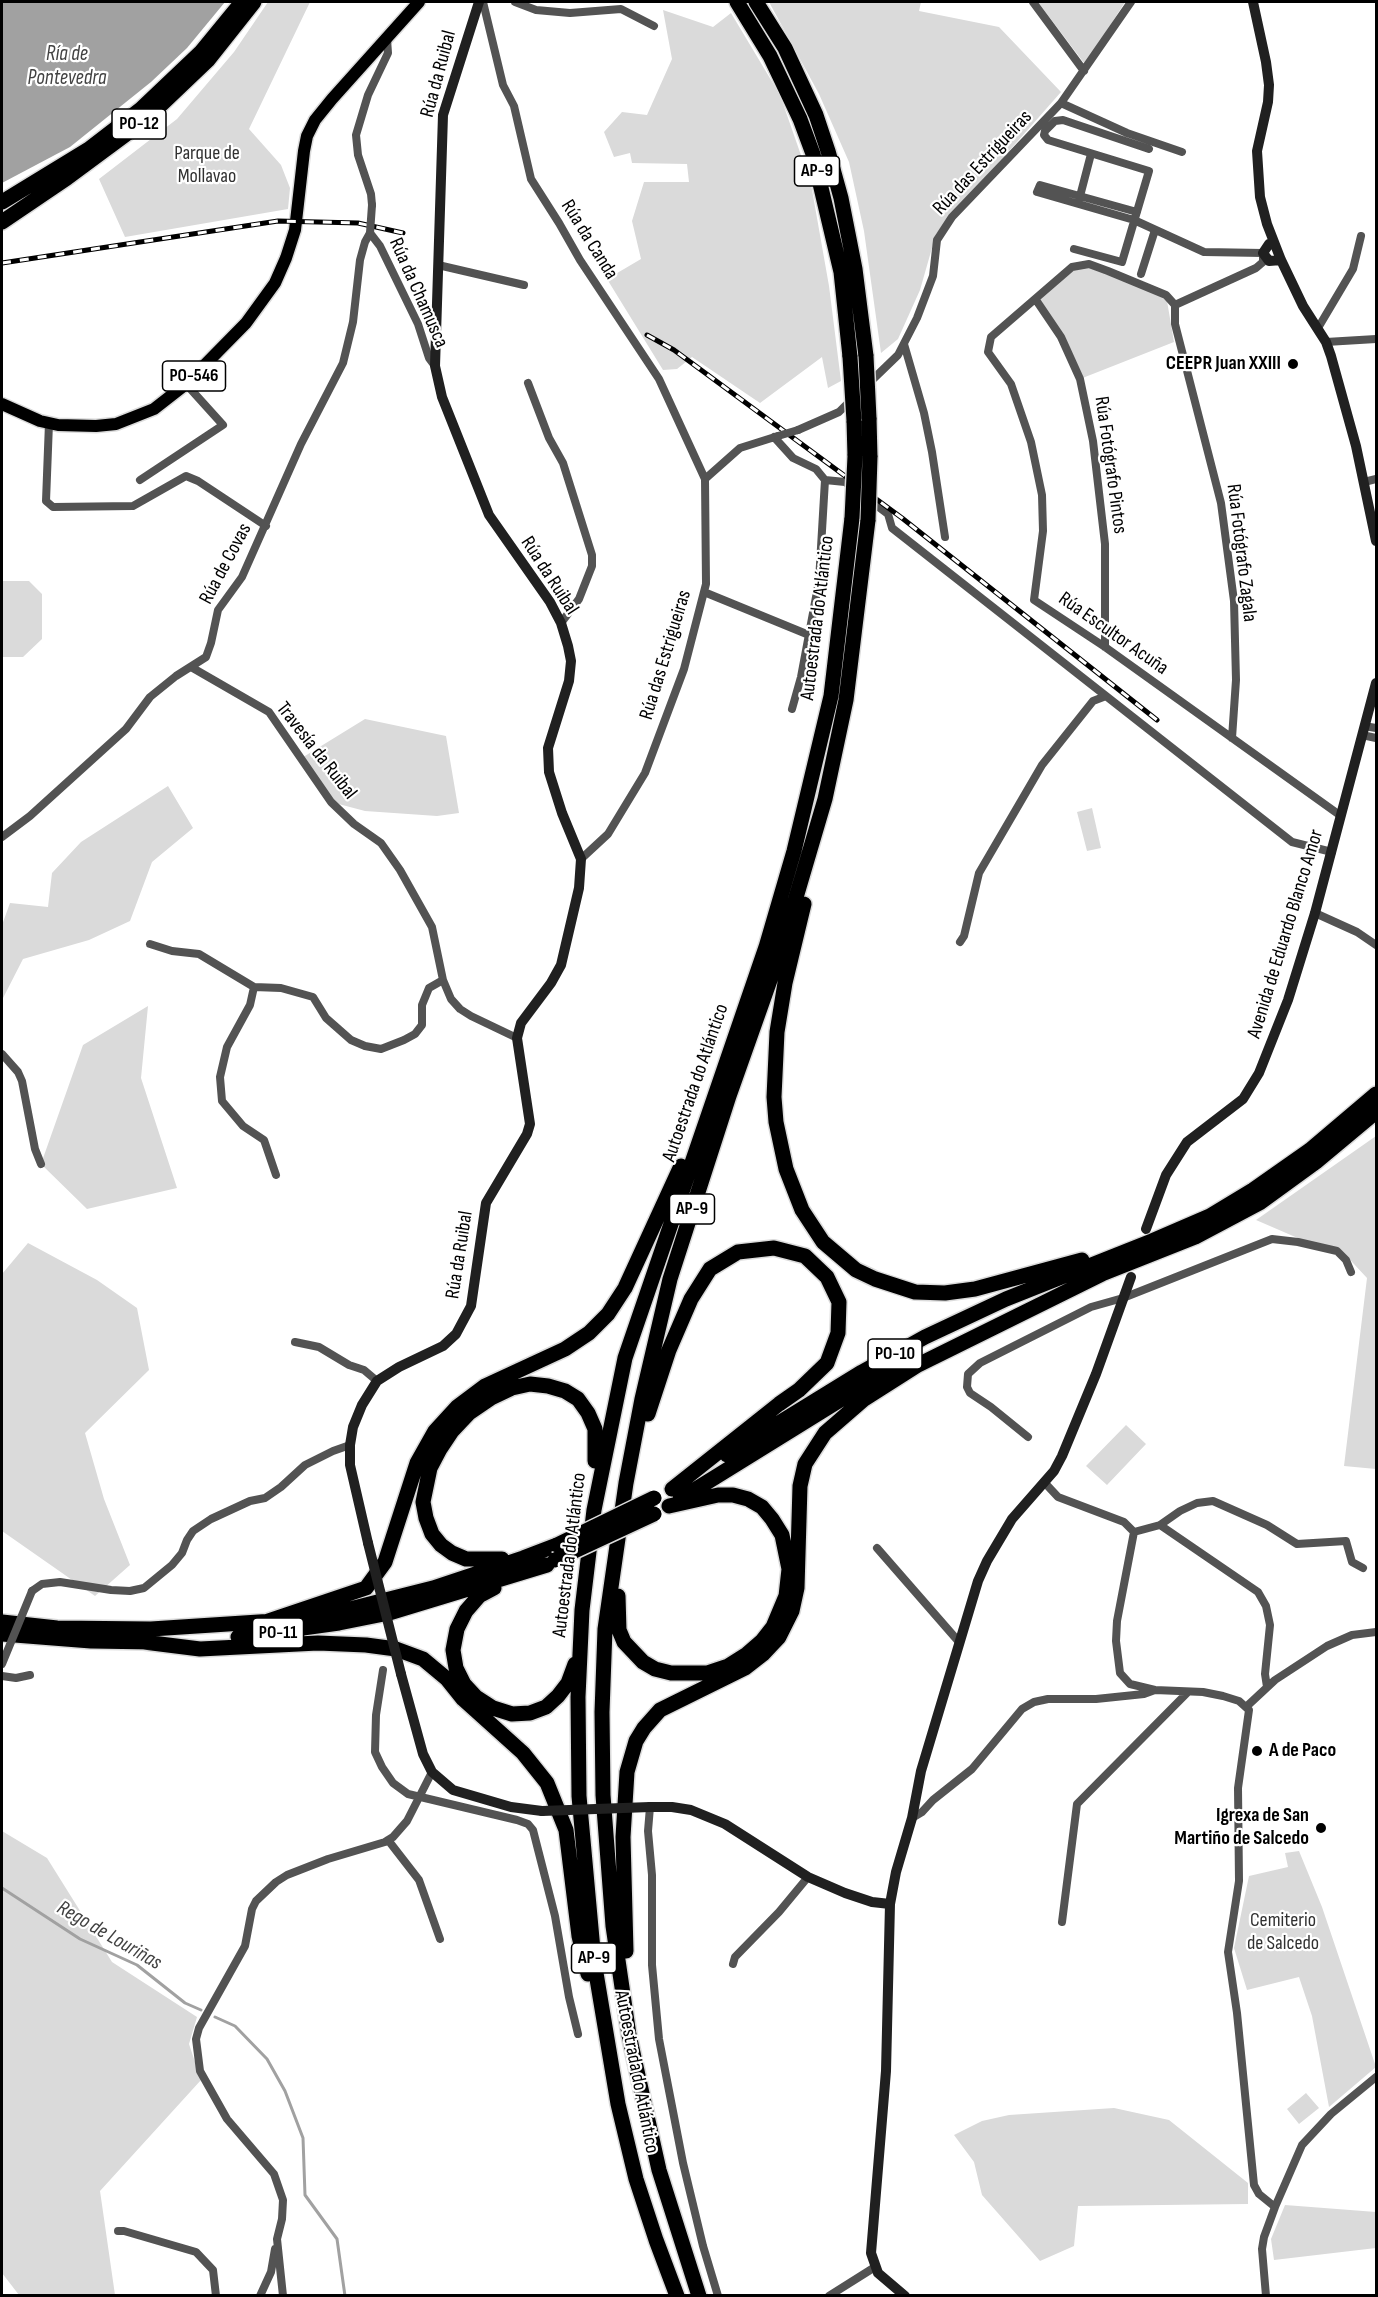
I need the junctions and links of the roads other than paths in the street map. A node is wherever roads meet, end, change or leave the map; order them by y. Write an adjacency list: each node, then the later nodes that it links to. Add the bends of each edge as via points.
1 (242, 2): 18 (highway, PO-12, via 201,52 134,115 63,166)
2 (254, 2): 20 (highway, PO-12, via 208,60 144,121)
3 (419, 2): 12 (main road)
4 (481, 2): 28 (street, Rúa da Ruibal, via 444,115); 45 (street, Rúa da Canda, via 503,85 514,106 531,179 660,379)
5 (515, 2): 11 (street, via 536,10 570,13 621,9)
6 (736, 2): 41 (highway, Autoestrada do Atlántico / AP-9, bridge, via 770,56 801,119 813,154 841,272 850,357)
7 (756, 2): 41 (highway, Autoestrada do Atlántico / AP-9, bridge, via 785,48 816,115 841,198 866,356)
8 (1033, 2): 13 (street)
9 (1131, 2): 13 (street, Rúa das Estrigueiras)
10 (1253, 2): 24 (street, via 1269,85 1257,151 1258,181)
11 (654, 26)
12 (387, 39): 22 (street, Rúa de Covas, bridge, via 388,53 368,95 356,135 357,155 371,194); 39 (main road, PO-546, via 315,120 306,144 295,230 286,258 264,300)
13 (1084, 71): 14 (street, Rúa das Estrigueiras)
14 (1061, 103): 16 (street, via 1127,133); 36 (street, Rúa das Estrigueiras, via 947,224 937,240 933,276)
15 (1149, 148): 17 (street, via 1063,120 1055,121 1045,131 1048,140)
16 (1182, 152)
17 (1091, 154): 19 (street, via 1079,199); 19 (street, via 1149,171)
18 (2, 201)
19 (1135, 216): 21 (street); 25 (street, via 1122,262)
20 (2, 222)
21 (1155, 230): 26 (street, via 1204,252); 29 (street)
22 (370, 233): 37 (street, Rúa da Chamusca, via 380,246); 50 (street, Rúa de Covas, via 360,260 353,322 343,363 301,444)
23 (1361, 236): 33 (street, via 1353,269)
24 (1274, 243): 26 (street, via 1269,243); 27 (street)
25 (1074, 249)
26 (1263, 253): 27 (street, via 1269,261); 32 (street, via 1263,262 1256,268)
27 (1281, 260): 33 (street)
28 (438, 265): 30 (street); 37 (street, Rúa da Ruibal)
29 (1141, 274)
30 (524, 285)
31 (1035, 300): 32 (street, Rúa Escultor Acuña, via 1072,267 1089,264 1166,295); 56 (street, Rúa Fotógrafo Pintos, via 1061,338 1080,379 1094,441 1105,544); 56 (street, Rúa Escultor Acuña, via 991,337 988,352 1011,384 1032,442 1042,495 1043,531 1034,600)
32 (1175, 305): 63 (street, Rúa Fotógrafo Zagala, via 1175,324 1222,512 1234,601 1236,680)
33 (1318, 328): 35 (street)
34 (1377, 339): 35 (street)
35 (1326, 342): 49 (street)
36 (904, 344): 43 (street, Rúa das Estrigueiras, bridge, via 898,356 839,412); 51 (street, via 928,432)
37 (435, 366): 54 (street, Rúa da Ruibal, via 442,398 489,514)
38 (528, 383): 54 (street, via 563,463 592,555 592,566 579,599)
39 (186, 384): 42 (main road, PO-546, via 154,409 116,423 79,427); 47 (street, via 223,424)
40 (2, 404): 42 (main road, PO-546)
41 (862, 419): 44 (highway, Autoestrada do Atlántico / AP-9)
42 (49, 423): 50 (street, via 46,501 53,507 133,506 186,476)
43 (776, 437): 45 (street, Rúa das Estrigueiras, via 740,448); 48 (street, via 794,458 816,469)
44 (862, 457): 65 (highway, Autoestrada do Atlántico / AP-9, bridge, via 868,520 846,700); 78 (highway, Autoestrada do Atlántico / AP-9, bridge, via 831,696 794,851 766,947)
45 (705, 479): 53 (street, Rúa das Estrigueiras)
46 (1377, 479): 49 (street)
47 (140, 480)
48 (825, 480): 55 (street, via 819,581); 59 (street, via 845,482 888,514 892,528)
49 (1364, 482): 52 (street)
50 (266, 526): 57 (street, Rúa de Covas, via 242,577 218,610 206,657)
51 (945, 537)
52 (1377, 541)
53 (704, 592): 55 (street); 69 (street, Rúa das Estrigueiras, via 684,669 645,773 608,834)
54 (561, 623): 69 (street, Rúa da Ruibal, via 571,661 569,681 548,748 549,772)
55 (809, 635): 60 (street)
56 (1105, 647): 63 (street, Rúa Escultor Acuña)
57 (191, 667): 67 (street, Rúa de Covas, via 150,697 126,729); 74 (street, Travesía da Ruibal, via 268,712 331,802 381,843 432,927)
58 (1377, 683): 62 (street, Avenida de Eduardo Blanco Amor)
59 (1106, 696): 68 (street, via 1292,842); 71 (street, via 1093,701 1042,765 979,873)
60 (792, 709)
61 (1377, 728): 62 (street)
62 (1363, 730): 64 (street); 66 (street, Avenida de Eduardo Blanco Amor)
63 (1232, 738): 66 (street, Rúa Escultor Acuña)
64 (1377, 738)
65 (825, 800): 83 (highway, via 824,832 784,992 774,1076 776,1122 786,1169 802,1210 823,1242 856,1270 875,1280 915,1292 945,1293 975,1289); 93 (highway, Autoestrada do Atlántico / AP-9, via 780,952 670,1279)
66 (1341, 816): 68 (street, Avenida de Eduardo Blanco Amor)
67 (2, 837)
68 (1332, 852): 70 (street, Avenida de Eduardo Blanco Amor)
69 (581, 859): 76 (street, Rúa da Ruibal, via 566,951 551,983 521,1023)
70 (1316, 913): 73 (street); 83 (street, Avenida de Eduardo Blanco Amor, via 1259,1073 1243,1099 1186,1142 1166,1175)
71 (960, 942)
72 (150, 944): 75 (street, via 199,954)
73 (1377, 945)
74 (443, 980): 75 (street, via 429,988 422,1005 422,1025 415,1034 381,1049 351,1040 326,1018 313,997 281,988); 76 (street, Travesía da Ruibal, via 460,1009)
75 (254, 987): 82 (street, via 250,1005 227,1047 220,1077 222,1101 243,1126 264,1140)
76 (517, 1038): 89 (street, Rúa da Ruibal, via 530,1124 486,1203 471,1306 456,1334 443,1346)
77 (2, 1054): 81 (street, via 22,1081)
78 (714, 1093): 97 (highway, Autoestrada do Atlántico / AP-9, via 625,1358); 107 (highway, via 625,1288 608,1314 565,1349 485,1386 457,1407 435,1431 417,1463 385,1562 366,1588)
79 (1377, 1094): 83 (highway, PO-10, via 1310,1150 1253,1190 1210,1216)
80 (1377, 1112): 85 (highway, PO-10, via 1261,1202 1195,1237)
81 (41, 1164)
82 (276, 1175)
83 (1149, 1235): 94 (highway, PO-10, via 925,1337)
84 (1351, 1272): 87 (street, via 1337,1251 1272,1239)
85 (1102, 1274): 96 (highway, PO-10, via 994,1317 933,1347 869,1382); 131 (highway, via 918,1365 848,1412 813,1449 800,1486 797,1588 792,1611 779,1637 745,1668 660,1710 644,1728 631,1755 623,1837)
86 (1131, 1277): 87 (street)
87 (1123, 1298): 90 (street, via 1091,1307 980,1363 968,1374 970,1393); 92 (street, via 1062,1456)
88 (295, 1342): 89 (street, via 319,1347 364,1370)
89 (377, 1382): 91 (street, Rúa da Ruibal, via 362,1405)
90 (1028, 1437)
91 (350, 1445): 112 (street, bridge, via 305,1464 265,1498 250,1501 193,1531 172,1565 144,1588 130,1591 60,1582 42,1584 32,1591); 120 (street, Rúa da Ruibal, bridge, via 353,1483 368,1544 423,1754)
92 (1044, 1482): 100 (street, via 1058,1497 1124,1522); 111 (street, via 1012,1520 987,1561)
93 (626, 1484): 94 (highway, via 669,1350 691,1299 710,1269 738,1252 774,1248 805,1256 827,1277 839,1302 838,1334 827,1363 799,1390); 96 (highway, via 617,1607 624,1642 655,1669 707,1673 747,1654 773,1627 788,1583 782,1535 762,1507 733,1495); 131 (highway, Autoestrada do Atlántico / AP-9, via 605,1629 602,1712 607,1857)
94 (672, 1489): 95 (highway, PO-10)
95 (654, 1498): 102 (highway, PO-11, bridge)
96 (669, 1506): 98 (highway, PO-10)
97 (594, 1510): 103 (highway, via 595,1429 578,1399 565,1391 530,1384 501,1393 469,1413 446,1440 430,1468 423,1502 426,1518 441,1545 459,1556 482,1560); 105 (highway, Autoestrada do Atlántico / AP-9)
98 (654, 1514): 102 (highway, PO-11, bridge)
99 (1160, 1525): 100 (street); 104 (street, via 1180,1510 1213,1501 1267,1525 1297,1544 1346,1541 1352,1562); 116 (street, via 1258,1592 1270,1624)
100 (1134, 1532): 117 (street, via 1117,1620 1117,1664 1131,1684)
101 (878, 1548): 111 (street)
102 (553, 1556): 103 (highway, PO-11); 105 (highway, via 479,1596 466,1611 453,1650 464,1684 493,1708 512,1714 546,1707 568,1683 574,1669); 110 (highway, PO-11, via 431,1601 339,1623 269,1634)
103 (523, 1558): 107 (highway, PO-11, via 387,1601)
104 (1363, 1568)
105 (582, 1610): 133 (highway, Autoestrada do Atlántico / AP-9, via 579,1796 594,1961)
106 (2, 1622): 107 (highway, PO-11, via 57,1628 151,1629)
107 (264, 1622)
108 (1377, 1632): 116 (street, via 1334,1642)
109 (2, 1634): 110 (highway, PO-11)
110 (144, 1642): 133 (highway, via 200,1649 318,1643 396,1649 423,1659 498,1728 548,1783 566,1830 579,1936)
111 (959, 1642): 123 (street, via 921,1771)
112 (2, 1665)
113 (383, 1670): 121 (street, via 375,1752 393,1783)
114 (30, 1675): 115 (street)
115 (2, 1676)
116 (1267, 1687): 119 (street)
117 (1155, 1690): 118 (street); 123 (street, via 1095,1699 1034,1702 1022,1709 972,1768)
118 (1188, 1692): 119 (street, via 1223,1696); 127 (street, via 1077,1804)
119 (1246, 1707): 134 (street, via 1249,1714 1238,1788 1239,1881 1228,1952 1254,2186)
120 (432, 1772): 121 (street); 122 (street, bridge, via 453,1790 542,1811)
121 (420, 1798): 124 (street, via 407,1821); 130 (street, via 517,1820 533,1830)
122 (650, 1807): 125 (street, via 691,1810 724,1824); 143 (street, via 652,1965 658,2039 683,2163)
123 (912, 1818): 126 (street)
124 (388, 1840): 128 (street, via 419,1880); 136 (street, via 287,1875 256,1901 245,1946 199,2028 196,2039 200,2071 227,2120 274,2174 283,2200)
125 (808, 1876): 126 (street, via 845,1893); 129 (street, via 735,1956)
126 (890, 1904): 137 (street, via 886,2071 871,2238)
127 (1062, 1922)
128 (440, 1939)
129 (733, 1964)
130 (578, 2034)
131 (629, 2034): 142 (highway, Autoestrada do Atlántico / AP-9, via 659,2170)
132 (1377, 2077): 134 (street, via 1331,2114 1302,2145)
133 (618, 2104): 141 (highway, Autoestrada do Atlántico / AP-9, via 636,2179)
134 (1275, 2207): 146 (street, via 1262,2249)
135 (118, 2232): 138 (street, via 196,2252 213,2270)
136 (277, 2239): 139 (street, via 271,2272); 140 (street)
137 (875, 2267): 144 (street); 145 (street, via 887,2283)
138 (216, 2295)
139 (260, 2295)
140 (283, 2295)
141 (677, 2295)
142 (699, 2295)
143 (718, 2295)
144 (829, 2295)
145 (905, 2295)
146 (1266, 2295)

